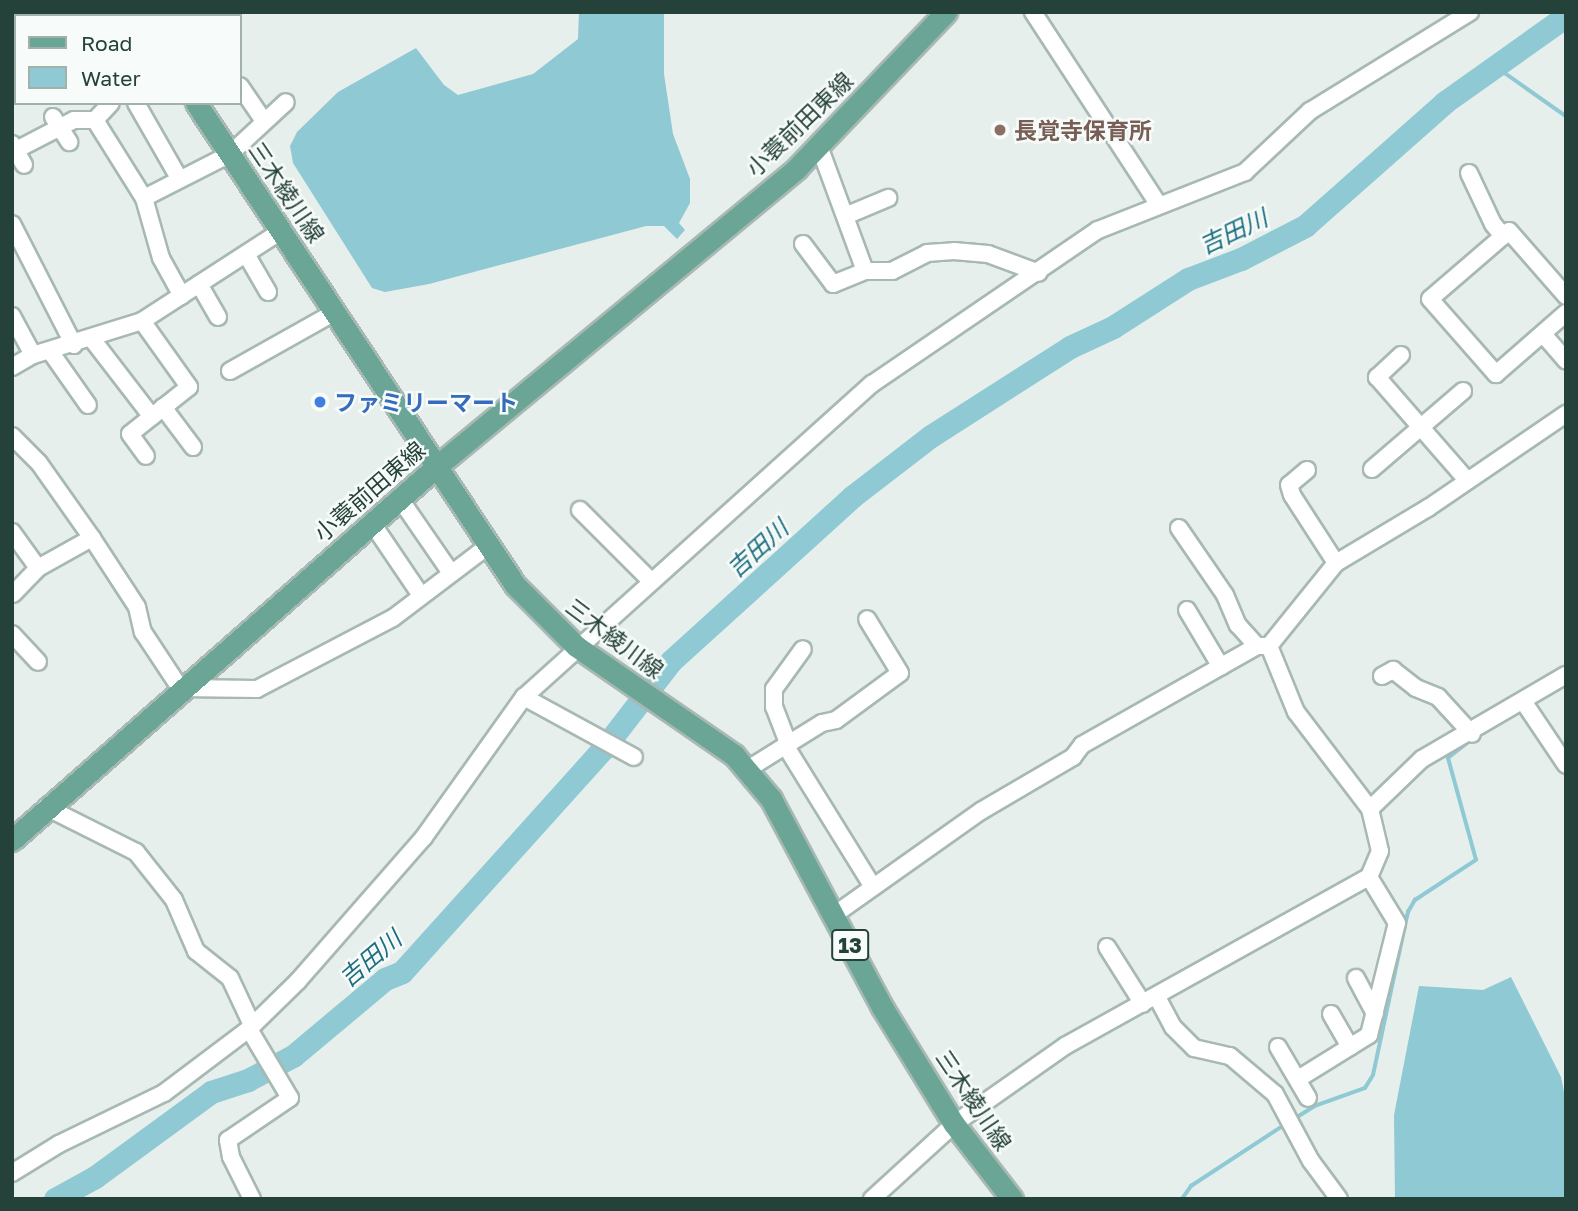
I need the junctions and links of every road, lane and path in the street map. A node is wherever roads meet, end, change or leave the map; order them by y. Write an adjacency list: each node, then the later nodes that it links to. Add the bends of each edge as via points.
1 (946, 12): 11 (main road, 小蓑前田東線)
2 (1033, 12): 18 (street)
3 (1470, 12): 18 (street, via 1310,111 1245,172)
4 (242, 89): 10 (street)
5 (286, 102): 10 (street)
6 (109, 105): 9 (street)
7 (137, 105): 15 (street)
8 (197, 105): 13 (main road, 三木綾川線 / 13)
9 (95, 120): 12 (street, via 74,120); 16 (street)
10 (264, 121): 13 (street, via 258,133)
11 (819, 146): 19 (street); 54 (main road, 小蓑前田東線)
12 (18, 153)
13 (230, 153): 15 (street); 21 (main road, 三木綾川線 / 13)
14 (1469, 173): 22 (street)
15 (179, 178): 16 (street)
16 (144, 198): 30 (street, via 162,258)
17 (888, 198): 19 (street)
18 (1159, 205): 26 (street, via 1098,230)
19 (845, 216): 25 (street)
20 (12, 224): 39 (street)
21 (281, 231): 24 (street); 32 (main road, 三木綾川線 / 13)
22 (1503, 236): 27 (street, via 1509,231); 37 (street, via 1430,299 1496,374)
23 (803, 244): 25 (street, via 833,284)
24 (246, 254): 28 (street); 29 (street)
25 (865, 271): 26 (street, via 892,271 927,253 954,251 988,254)
26 (1039, 272): 68 (street, via 872,384)
27 (1560, 278): 31 (street)
28 (199, 284): 30 (street); 35 (street)
29 (268, 292)
30 (181, 296): 36 (street)
31 (1566, 296)
32 (335, 312): 45 (street); 54 (main road, 三木綾川線 / 13)
33 (1566, 313): 37 (street)
34 (12, 316): 41 (street)
35 (218, 317)
36 (142, 321): 38 (street); 48 (street, via 189,387)
37 (1543, 334): 43 (street)
38 (92, 339): 39 (street); 48 (street)
39 (74, 345): 40 (street)
40 (50, 351): 41 (street); 47 (street)
41 (33, 355): 44 (street)
42 (1401, 355): 50 (street, via 1377,377)
43 (1566, 360)
44 (12, 367)
45 (230, 371)
46 (1463, 391): 50 (street)
47 (88, 405)
48 (158, 412): 52 (street); 53 (street, via 130,434)
49 (1566, 414): 57 (street)
50 (1422, 428): 55 (street); 57 (street)
51 (12, 436): 63 (street, via 38,463)
52 (193, 447)
53 (146, 456)
54 (436, 467): 58 (main road, 小蓑前田東線); 64 (main road, 三木綾川線 / 13)
55 (1372, 469)
56 (1307, 470): 65 (street, via 1289,485 1292,495)
57 (1467, 480): 65 (street)
58 (400, 499): 60 (main road, 小蓑前田東線); 67 (street)
59 (580, 510): 68 (street)
60 (372, 523): 70 (street); 81 (main road, 小蓑前田東線)
61 (1179, 528): 75 (street, via 1225,595 1238,625)
62 (12, 532): 66 (street)
63 (92, 538): 66 (street); 81 (street, via 137,607 143,632)
64 (489, 545): 67 (street); 74 (main road, 三木綾川線 / 13, via 537,610)
65 (1336, 564): 75 (street)
66 (38, 568): 69 (street)
67 (451, 573): 70 (street)
68 (651, 581): 74 (street)
69 (13, 594)
70 (420, 594): 81 (street, via 393,618 257,689)
71 (1188, 610): 78 (street)
72 (867, 619): 85 (street, via 900,673 836,720)
73 (15, 641): 77 (street)
74 (576, 646): 82 (street); 88 (main road, 三木綾川線 / 13)
75 (1263, 646): 78 (street); 90 (street, via 1296,712)
76 (803, 649): 85 (street, via 774,690 774,707)
77 (38, 662)
78 (1221, 667): 93 (street, via 1082,745 1073,757 981,811)
79 (1566, 675): 83 (street)
80 (1382, 676): 84 (street, via 1393,670 1416,688 1438,697)
81 (180, 688): 89 (main road, 小蓑前田東線)
82 (524, 697): 86 (street); 100 (street, via 424,837 298,981)
83 (1523, 701): 84 (street); 87 (street)
84 (1472, 734): 90 (street, via 1408,769)
85 (786, 744): 88 (street); 93 (street)
86 (629, 756)
87 (1566, 765)
88 (748, 769): 94 (main road, 三木綾川線 / 13, via 785,821)
89 (47, 807): 91 (main road, 小蓑前田東線); 100 (street, via 136,852 174,900 196,951 230,978)
90 (1370, 809): 92 (street, via 1380,851)
91 (12, 840)
92 (1369, 877): 97 (street); 98 (street, via 1397,923)
93 (873, 887): 94 (street)
94 (834, 915): 105 (main road, 三木綾川線 / 13, via 882,1007)
95 (1107, 947): 97 (street)
96 (1356, 978): 98 (street)
97 (1150, 1000): 105 (street, via 1065,1046); 110 (street, via 1194,1048 1230,1056 1275,1094 1311,1161)
98 (1375, 1013): 101 (street, via 1370,1035)
99 (1331, 1014): 101 (street)
100 (251, 1027): 106 (street, via 164,1093 59,1144); 107 (street, via 290,1098 228,1140)
101 (1350, 1047): 103 (street)
102 (1278, 1048): 103 (street)
103 (1298, 1079): 104 (street)
104 (1308, 1098)
105 (954, 1124): 108 (street); 109 (main road, 三木綾川線 / 13)
106 (12, 1173)
107 (252, 1199)
108 (872, 1199)
109 (1012, 1199)
110 (1339, 1199)

